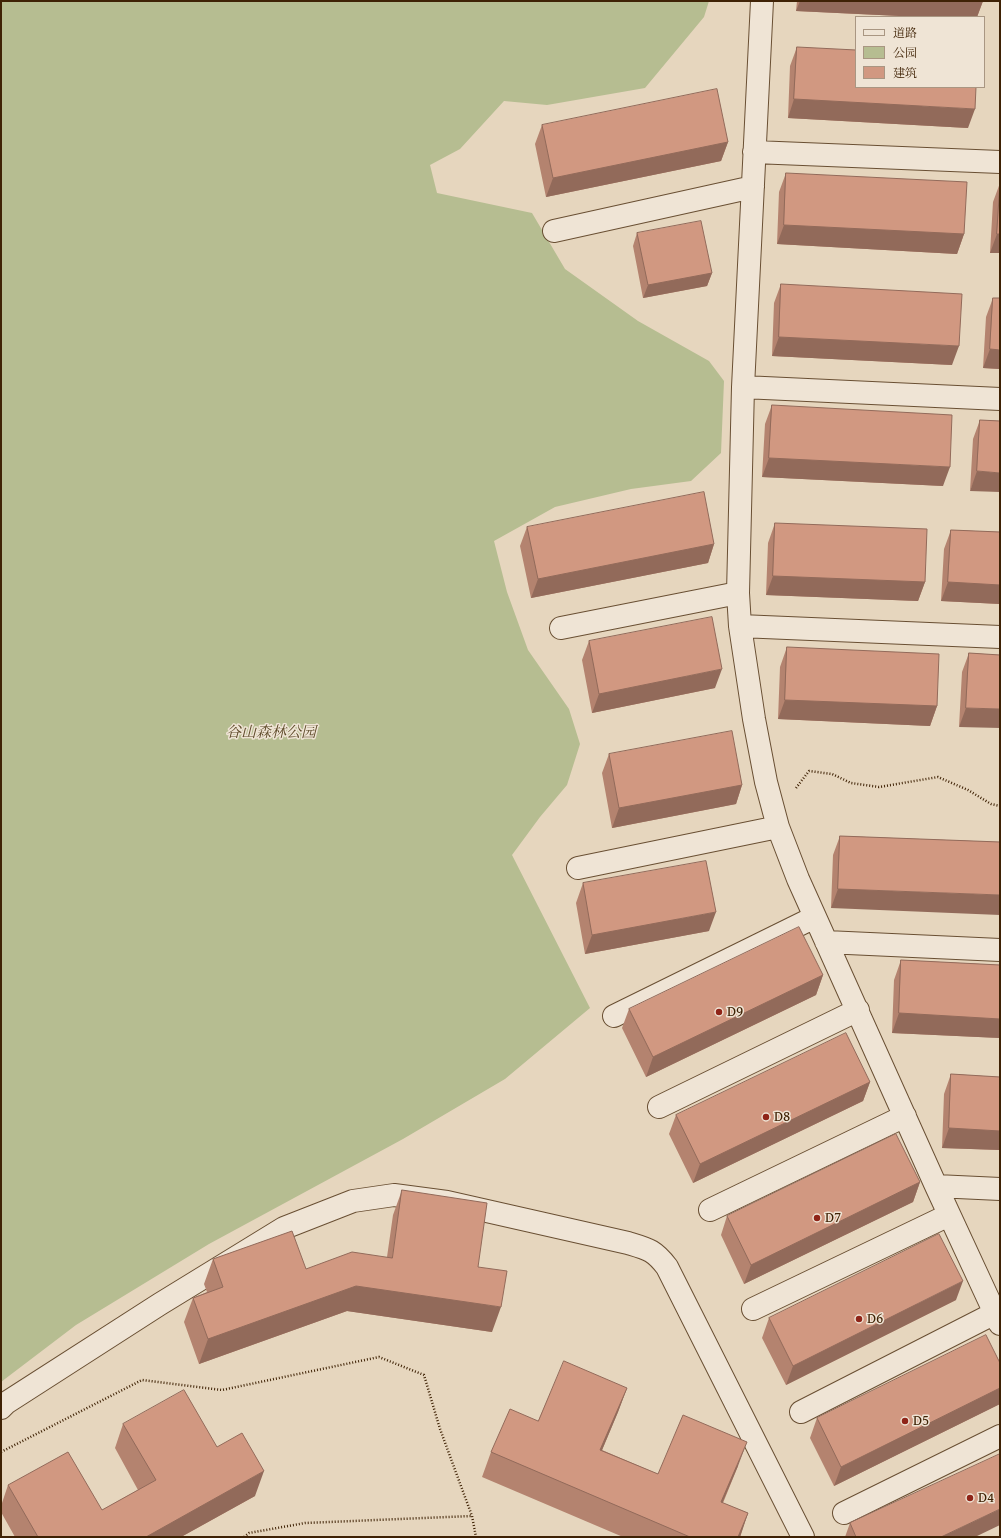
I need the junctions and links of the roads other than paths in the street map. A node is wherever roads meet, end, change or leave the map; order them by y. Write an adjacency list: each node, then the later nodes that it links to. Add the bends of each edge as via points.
1 (762, 1): 2 (street)
2 (754, 152): 3 (street); 4 (street)
3 (1000, 162)
4 (753, 187): 5 (street); 6 (street)
5 (554, 230)
6 (743, 387): 7 (street); 8 (street)
7 (1000, 399)
8 (738, 593): 9 (street); 10 (street)
9 (740, 626): 11 (street); 12 (street, via 755,726)
10 (561, 628)
11 (1000, 638)
12 (778, 827): 13 (street); 14 (street)
13 (578, 868)
14 (815, 917): 15 (street); 18 (street)
15 (826, 942): 16 (street); 17 (street)
16 (1000, 950)
17 (858, 1010): 19 (street); 20 (street)
18 (614, 1016)
19 (659, 1107)
20 (905, 1116): 21 (street); 23 (street)
21 (936, 1186): 22 (street); 24 (street)
22 (1000, 1188)
23 (710, 1210)
24 (949, 1215): 25 (street); 26 (street)
25 (754, 1309)
26 (998, 1319): 28 (street)
27 (1, 1408): 31 (street, via 72,1359 284,1228 353,1201 394,1195 447,1202 628,1242 658,1255 667,1267)
28 (801, 1412)
29 (1000, 1436): 30 (street)
30 (844, 1512)
31 (802, 1537)

